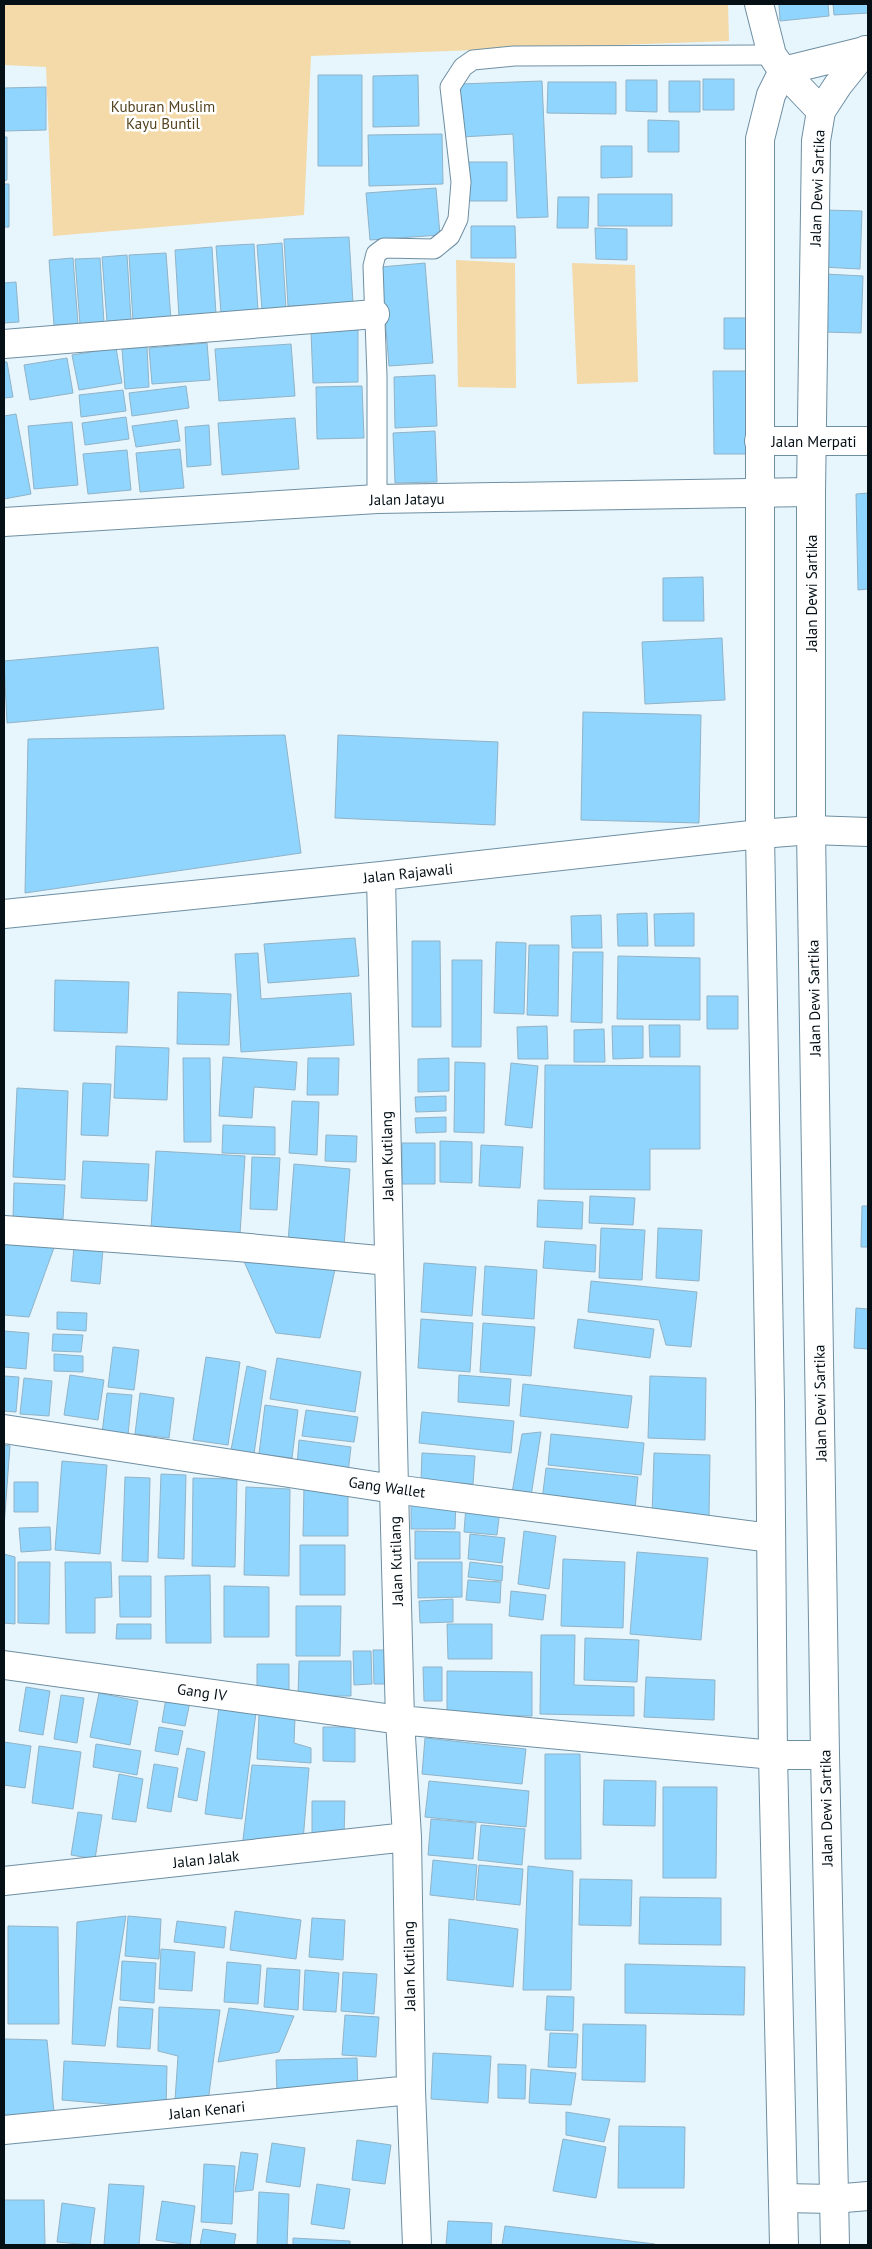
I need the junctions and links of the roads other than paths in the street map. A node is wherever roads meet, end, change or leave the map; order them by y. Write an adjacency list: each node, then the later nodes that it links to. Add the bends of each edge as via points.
1 (759, 4): 3 (street)
2 (867, 50): 3 (street, Jalan Dewi Sartika); 4 (street, Jalan Dewi Sartika, via 838,84)
3 (778, 63): 4 (street); 5 (lane, via 514,56 473,60 463,67 450,88 461,182 458,219 450,236 434,249 384,248 376,254 373,266); 7 (street, via 760,139)
4 (821, 112): 8 (street, Jalan Dewi Sartika, via 816,141)
5 (375, 314): 6 (street); 12 (lane)
6 (4, 344)
7 (760, 441): 8 (street, Jalan Merpati); 10 (street)
8 (812, 441): 9 (street, Jalan Merpati); 11 (street, Jalan Dewi Sartika)
9 (868, 441)
10 (760, 492): 11 (street, Jalan Jatayu); 12 (street, Jalan Jatayu); 16 (street)
11 (811, 492): 14 (street, Jalan Dewi Sartika)
12 (377, 499): 13 (street, Jalan Jatayu)
13 (4, 522)
14 (811, 830): 15 (street, Jalan Rajawali); 16 (street, Jalan Rajawali); 27 (street, Jalan Dewi Sartika)
15 (868, 832)
16 (760, 834): 17 (street, Jalan Rajawali); 23 (street)
17 (381, 876): 18 (street, Jalan Rajawali); 20 (street, Jalan Kutilang)
18 (4, 914)
19 (4, 1230): 20 (street)
20 (389, 1261): 22 (street, Jalan Kutilang)
21 (4, 1429): 22 (street, Gang Wallet)
22 (394, 1489): 23 (street, Gang Wallet); 25 (street, Jalan Kutilang)
23 (772, 1538): 26 (street)
24 (4, 1665): 25 (street, Gang IV)
25 (400, 1720): 26 (street, Gang IV); 28 (street, Jalan Kutilang)
26 (773, 1755): 27 (street, Gang IV); 33 (street)
27 (825, 1755): 34 (street, Jalan Dewi Sartika)
28 (407, 1837): 29 (street, Jalan Jalak); 30 (street, Jalan Kutilang)
29 (4, 1880)
30 (411, 2090): 31 (street, Jalan Kenari); 35 (street, Jalan Kutilang)
31 (4, 2130)
32 (868, 2196): 34 (street)
33 (783, 2198): 34 (street); 36 (street)
34 (833, 2199): 37 (street, Jalan Dewi Sartika)
35 (417, 2245)
36 (784, 2245)
37 (835, 2245)

